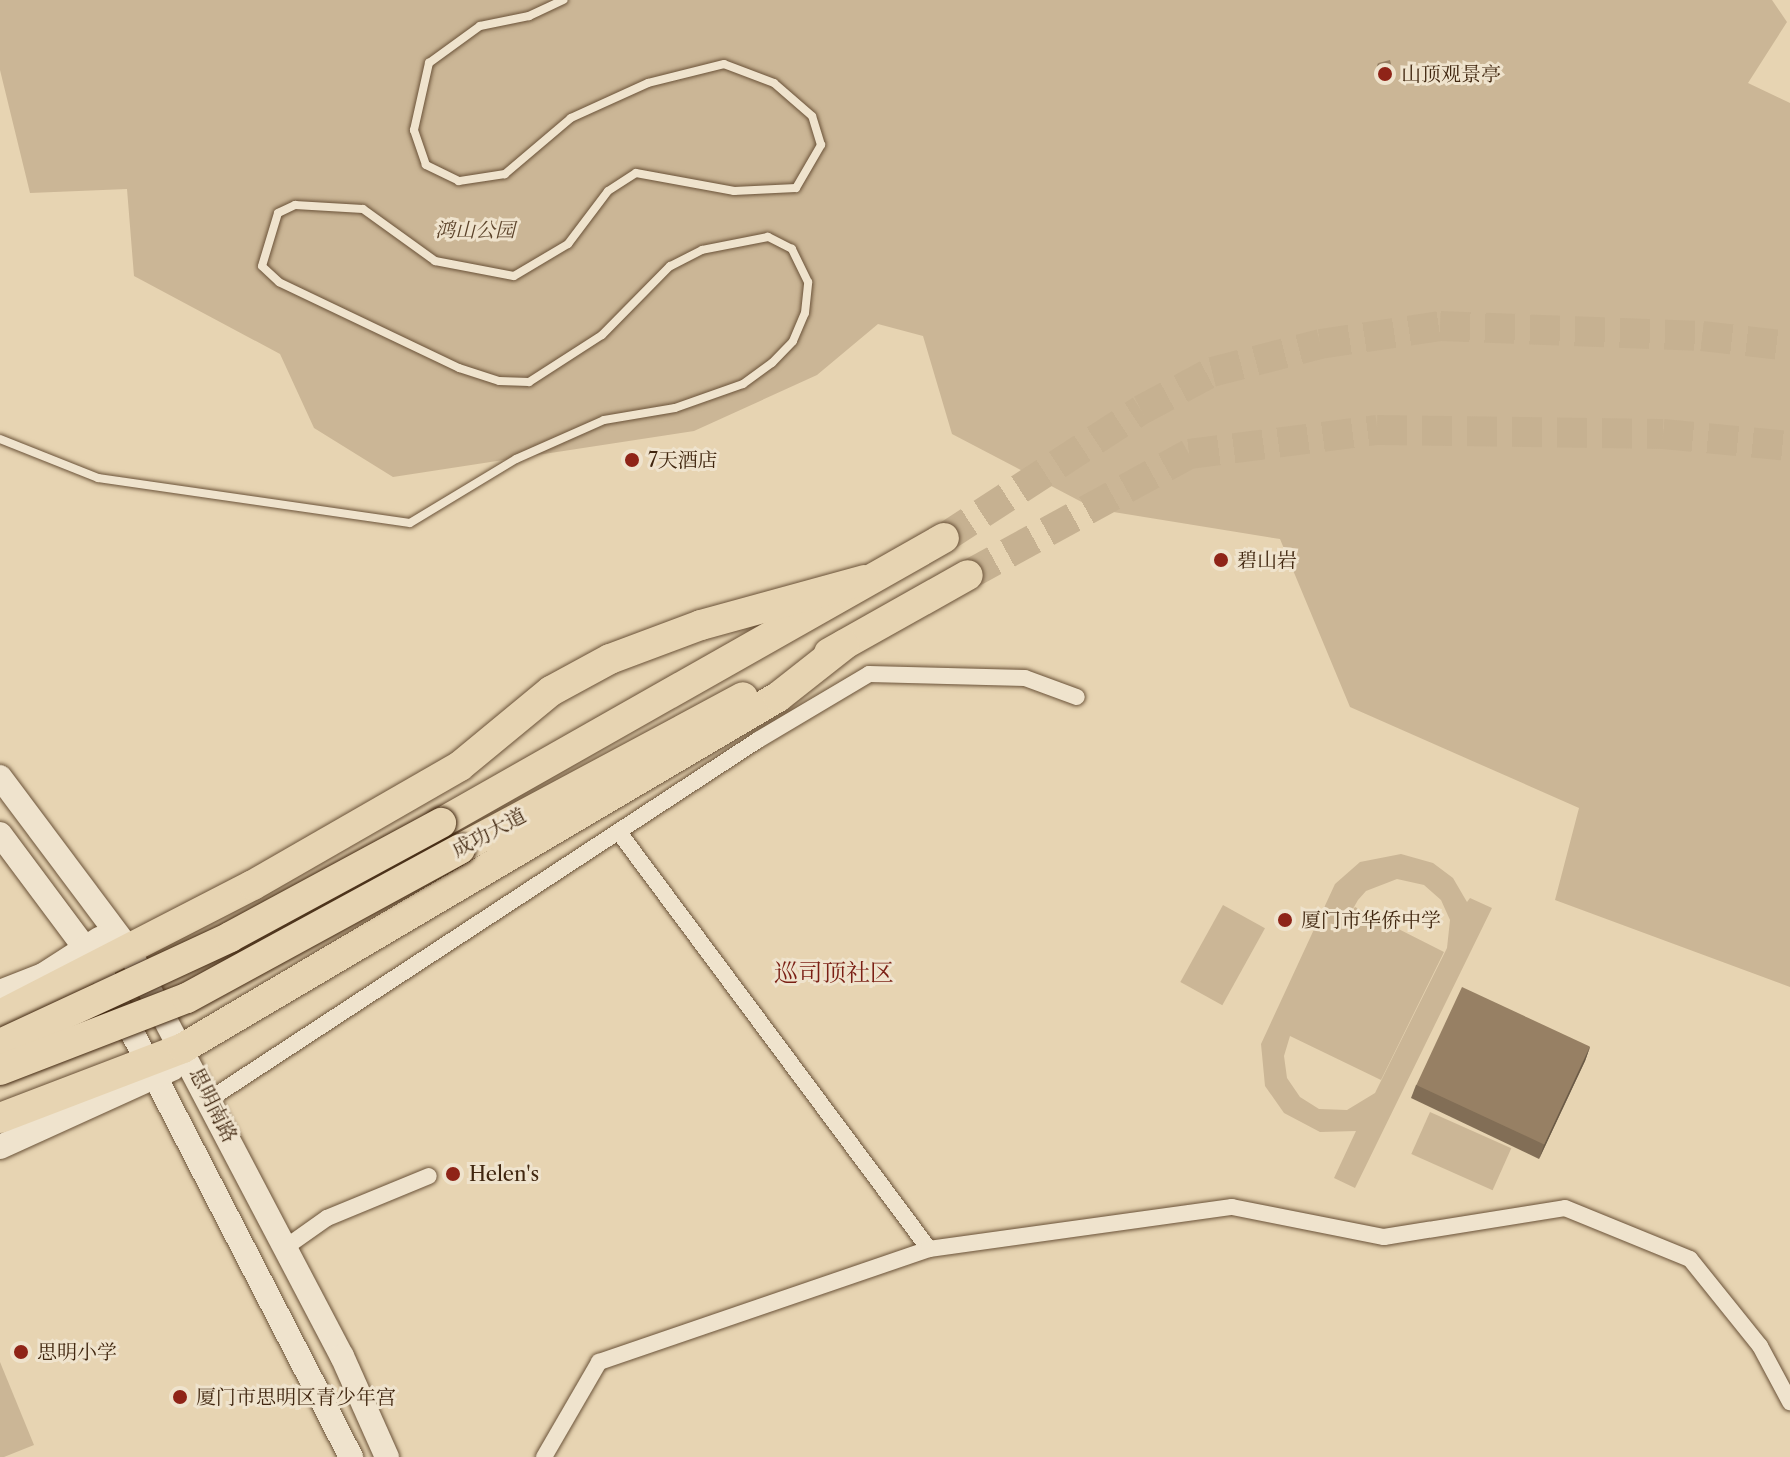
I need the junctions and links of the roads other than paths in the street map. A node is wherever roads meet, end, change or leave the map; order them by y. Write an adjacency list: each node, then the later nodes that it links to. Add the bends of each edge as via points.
1 (563, 0): 2 (lane, via 529,16 480,26 429,63 414,130 426,165 459,181 505,174 571,118 648,83 724,64 774,83 812,116 821,145 796,188 734,191 636,173 608,191 568,244 514,276 435,261 363,209 295,205 278,213 262,266 279,282 459,368 499,381 529,382 602,335 670,266 702,250 768,237 792,249 808,282 805,313 793,341 772,363 743,384 675,408 604,420 541,447 410,523 98,478)
2 (0, 439)
3 (944, 538): 5 (highway, 成功大道)
4 (968, 575): 6 (highway, 成功大道)
5 (864, 580): 11 (highway, via 701,625 610,659 551,691 460,766 253,885); 15 (highway, 成功大道, bridge, via 441,823 230,937)
6 (844, 645): 16 (highway, via 778,697); 18 (highway, 成功大道, bridge, via 187,998)
7 (1077, 697): 10 (street, via 1025,678 869,674 758,740)
8 (0, 777): 11 (main road, 思明南路)
9 (0, 834): 12 (main road, 思明南路)
10 (621, 835): 19 (street); 24 (street)
11 (121, 937): 12 (highway); 16 (main road, 思明南路)
12 (91, 956): 13 (main road); 14 (highway); 17 (main road, 思明南路)
13 (0, 992)
14 (0, 1015)
15 (0, 1044)
16 (186, 1054): 17 (highway); 19 (main road, 思明南路)
17 (154, 1068): 20 (highway); 21 (main road); 26 (main road, 思明南路)
18 (0, 1070)
19 (210, 1099): 23 (main road, 思明南路)
20 (13, 1114)
21 (0, 1147)
22 (429, 1176): 23 (street, via 327,1218)
23 (286, 1247): 27 (main road, 思明南路)
24 (929, 1249): 25 (street, via 1232,1207 1384,1237 1565,1208 1690,1259 1760,1346); 28 (street, via 599,1362)
25 (1790, 1402)
26 (351, 1457)
27 (387, 1457)
28 (544, 1457)

